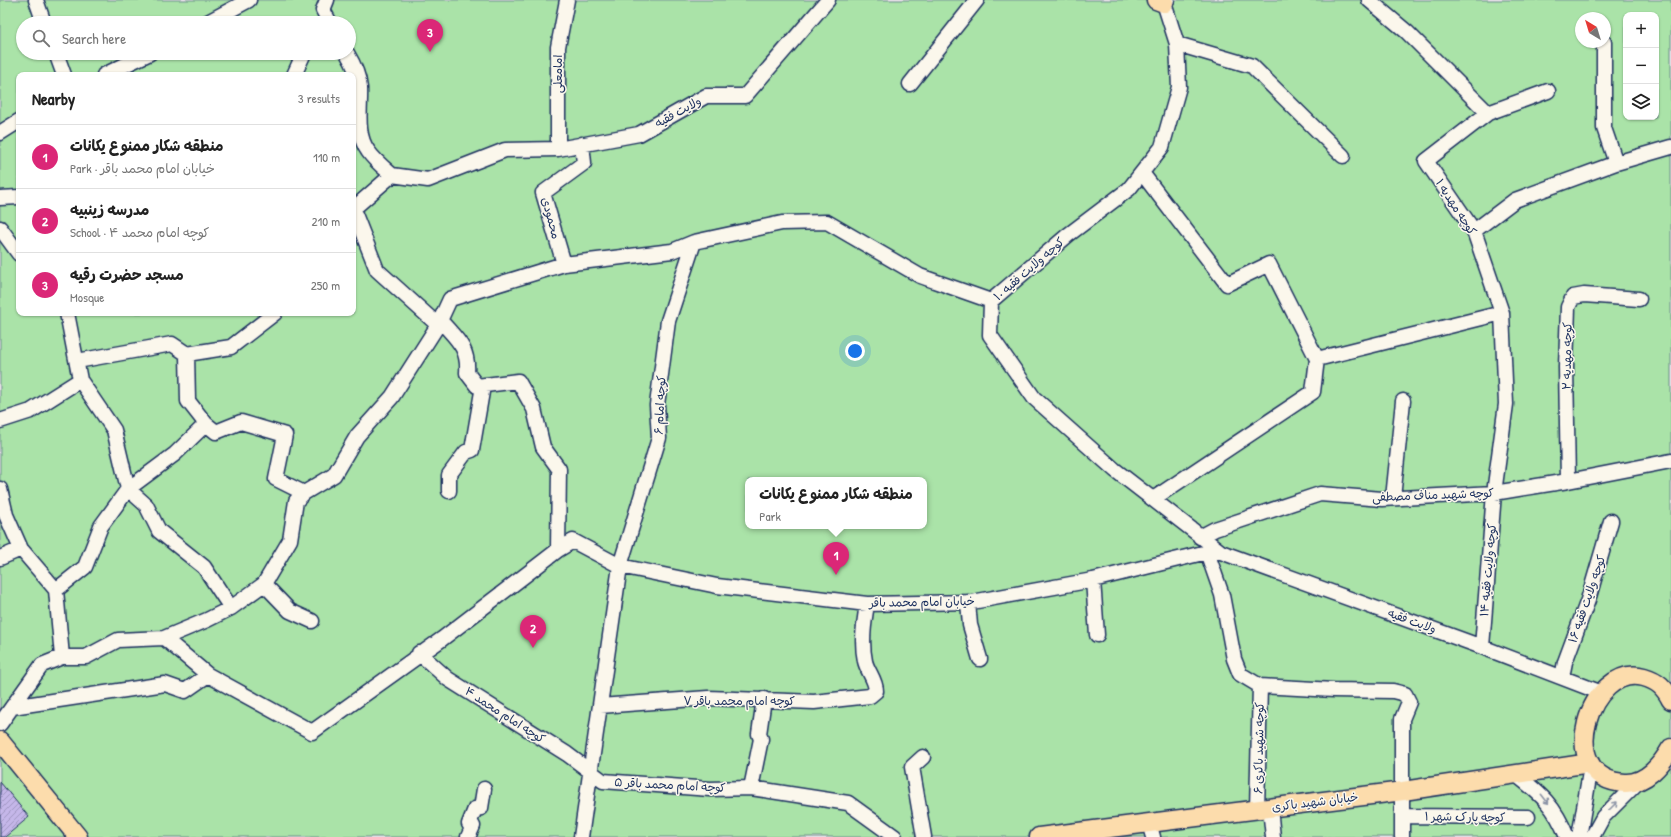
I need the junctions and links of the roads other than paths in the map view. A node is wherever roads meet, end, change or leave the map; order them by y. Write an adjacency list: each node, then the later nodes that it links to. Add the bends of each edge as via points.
1 (36, 0): 8 (street)
2 (249, 0): 9 (street)
3 (566, 0): 26 (street, امامعلی, via 558,47)
4 (828, 0): 24 (street, ولایت فقیه, via 746,96 706,96 639,134)
5 (977, 0): 19 (street)
6 (1369, 0): 21 (street, via 1407,32)
7 (1162, 1): 10 (street, کوچه ولایت فقیه ۱۰)
8 (42, 16)
9 (219, 16)
10 (1177, 44): 27 (street, via 1252,66); 29 (street, کوچه ولایت فقیه ۱۰, via 1179,87 1162,147)
11 (1604, 48): 28 (street, via 1604,128)
12 (59, 60): 16 (street)
13 (135, 60): 17 (street)
14 (301, 60): 18 (street)
15 (351, 60): 30 (street, via 360,86 359,122 363,142 368,151)
16 (63, 72)
17 (110, 72)
18 (295, 72)
19 (910, 84)
20 (1548, 91): 21 (street)
21 (1488, 113): 36 (street, کوچه مهدیه ۱, via 1426,161)
22 (16, 123): 23 (street)
23 (0, 133)
24 (582, 144): 26 (street, ولایت فقیه); 39 (street, محمودی, via 584,163 543,193)
25 (1671, 147): 28 (street)
26 (558, 149): 30 (street, ولایت فقیه, via 505,150 428,180)
27 (1343, 156)
28 (1616, 162): 36 (street, via 1515,200)
29 (1142, 173): 41 (street, کوچه ولایت فقیه ۱۰, via 1130,189 1068,235); 47 (street, via 1227,284 1269,264)
30 (392, 175): 33 (street)
31 (16, 197): 32 (street)
32 (0, 198)
33 (356, 206)
34 (356, 217): 45 (street, via 377,270)
35 (0, 228): 38 (street)
36 (1474, 232): 42 (street, کوچه مهدیه ۱)
37 (694, 242): 39 (street, via 672,251); 41 (street, via 782,223 827,222 920,276); 70 (street, کوچه امام ۶, via 668,321 657,405 658,438)
38 (16, 250)
39 (564, 264): 45 (street, via 450,299)
40 (1638, 299): 55 (street, کوچه مهدیه ۲, via 1584,295 1573,298 1568,307)
41 (991, 301): 62 (street, کوچه ولایت فقیه ۱۰, via 990,335 1034,398 1115,470)
42 (1502, 313): 47 (street); 60 (street, کوچه مهدیه ۱, via 1506,404)
43 (68, 316): 48 (street)
44 (270, 316): 46 (street, via 231,347)
45 (439, 322): 50 (street, via 464,348 468,360 467,373 477,386); 59 (street, via 392,398 357,436 334,474)
46 (187, 354): 48 (street, via 172,344); 53 (street, via 188,401)
47 (1317, 359): 62 (street, via 1313,392)
48 (77, 361): 49 (street)
49 (80, 380): 52 (street, via 31,411); 57 (street, via 114,430)
50 (483, 386): 58 (street, via 472,450 466,452 449,475); 66 (street, via 518,381 534,409 543,447 559,469)
51 (1403, 401): 61 (street)
52 (0, 421)
53 (206, 424): 57 (street, via 175,454); 59 (street, via 216,432 241,422 285,435 276,479)
54 (1671, 461): 55 (street, کوچه شهید مناف مصطفی)
55 (1568, 481): 60 (street, کوچه شهید مناف مصطفی)
56 (0, 489): 65 (street, via 6,515)
57 (128, 489): 73 (street, via 101,526 85,566); 76 (street, via 146,505 159,531 204,567)
58 (449, 492)
59 (304, 493): 72 (street, via 296,501 290,540)
60 (1494, 493): 61 (street, کوچه شهید مناف مصطفی); 80 (street, کوچه ولایت فقیه ۱۴)
61 (1393, 498): 64 (street, کوچه شهید مناف مصطفی, via 1320,494 1216,529)
62 (1153, 499): 64 (street, کوچه ولایت فقیه ۱۰)
63 (1611, 521): 85 (street, کوچه ولایت فقیه ۱۶)
64 (1200, 537): 68 (street, کوچه ولایت فقیه ۱۰)
65 (21, 549): 69 (street); 73 (street)
66 (558, 550): 70 (street, خیابان امام محمد باقر, via 573,541); 81 (street, via 442,639)
67 (1207, 552): 68 (street, خیابان امام محمد باقر); 71 (street, خیابان امام محمد باقر); 86 (street, via 1222,595 1234,659 1240,674)
68 (1221, 552): 80 (street, ولایت فقیه)
69 (0, 558)
70 (620, 566): 75 (street, خیابان امام محمد باقر, via 717,586); 90 (street, کوچه امام ۶)
71 (1093, 580): 74 (street, خیابان امام محمد باقر); 78 (street)
72 (264, 584): 76 (street); 77 (street, via 290,611)
73 (56, 590): 82 (street)
74 (968, 602): 75 (street, خیابان امام محمد باقر); 83 (street, via 970,625)
75 (867, 604): 89 (street, کوچه امام محمد باقر ۷, via 862,633 865,662 876,691 870,696 814,702)
76 (231, 608): 79 (street)
77 (312, 621)
78 (1097, 635)
79 (164, 638): 82 (street, via 118,640 86,658); 84 (street)
80 (1482, 647): 85 (street, ولایت فقیه)
81 (419, 653): 84 (street, via 312,732); 97 (street, کوچه امام محمد ۴, via 448,679 567,754)
82 (62, 657): 91 (street, via 42,665)
83 (980, 659)
84 (208, 675): 91 (street, via 185,691 165,684)
85 (1562, 677): 88 (street, ولایت فقیه)
86 (1260, 686): 102 (street, via 1393,691 1405,694 1409,702 1402,719); 103 (street, کوچه شهید باکری ۶)
87 (1670, 691): 88 (main road, via 1654,680 1640,676 1624,678)
88 (1602, 693): 96 (main road, via 1589,712 1584,734 1587,756)
89 (764, 699): 90 (street, کوچه امام محمد باقر ۷, via 708,698); 100 (street, via 759,734 761,739)
90 (600, 706): 97 (street, کوچه امام ۶)
91 (12, 707): 92 (street)
92 (0, 724)
93 (0, 741): 108 (main road)
94 (1671, 748): 99 (main road, via 1663,763)
95 (923, 757): 112 (street, via 912,767)
96 (1591, 764): 98 (main road, خیابان شهید باکری); 99 (main road, via 1601,775 1613,781 1626,783); 117 (street)
97 (592, 774): 100 (street, کوچه امام محمد باقر ۵, via 603,781 710,789); 110 (street, کوچه امام ۶)
98 (1515, 774): 102 (main road, خیابان شهید باکری); 116 (street, one-way to 116, via 1541,793 1560,818)
99 (1640, 780): 118 (street, one-way to 99, via 1603,816)
100 (750, 788): 111 (street, کوچه امام محمد باقر ۵, via 848,803)
101 (484, 789): 109 (street, via 481,808 475,809 468,824 473,826)
102 (1403, 791): 103 (main road, خیابان شهید باکری); 104 (street)
103 (1264, 809): 106 (main road, خیابان شهید باکری); 114 (street, کوچه شهید باکری ۶)
104 (1402, 816): 105 (street, کوچه پارک شهر ۱); 115 (street)
105 (1528, 818)
106 (1151, 830): 107 (main road, خیابان شهید باکری)
107 (1061, 836): 113 (main road, خیابان شهید باکری)
108 (78, 837)
109 (468, 837)
110 (581, 837)
111 (895, 837)
112 (924, 837)
113 (1039, 837)
114 (1274, 837)
115 (1402, 837)
116 (1567, 837)
117 (1579, 837)
118 (1592, 837)

